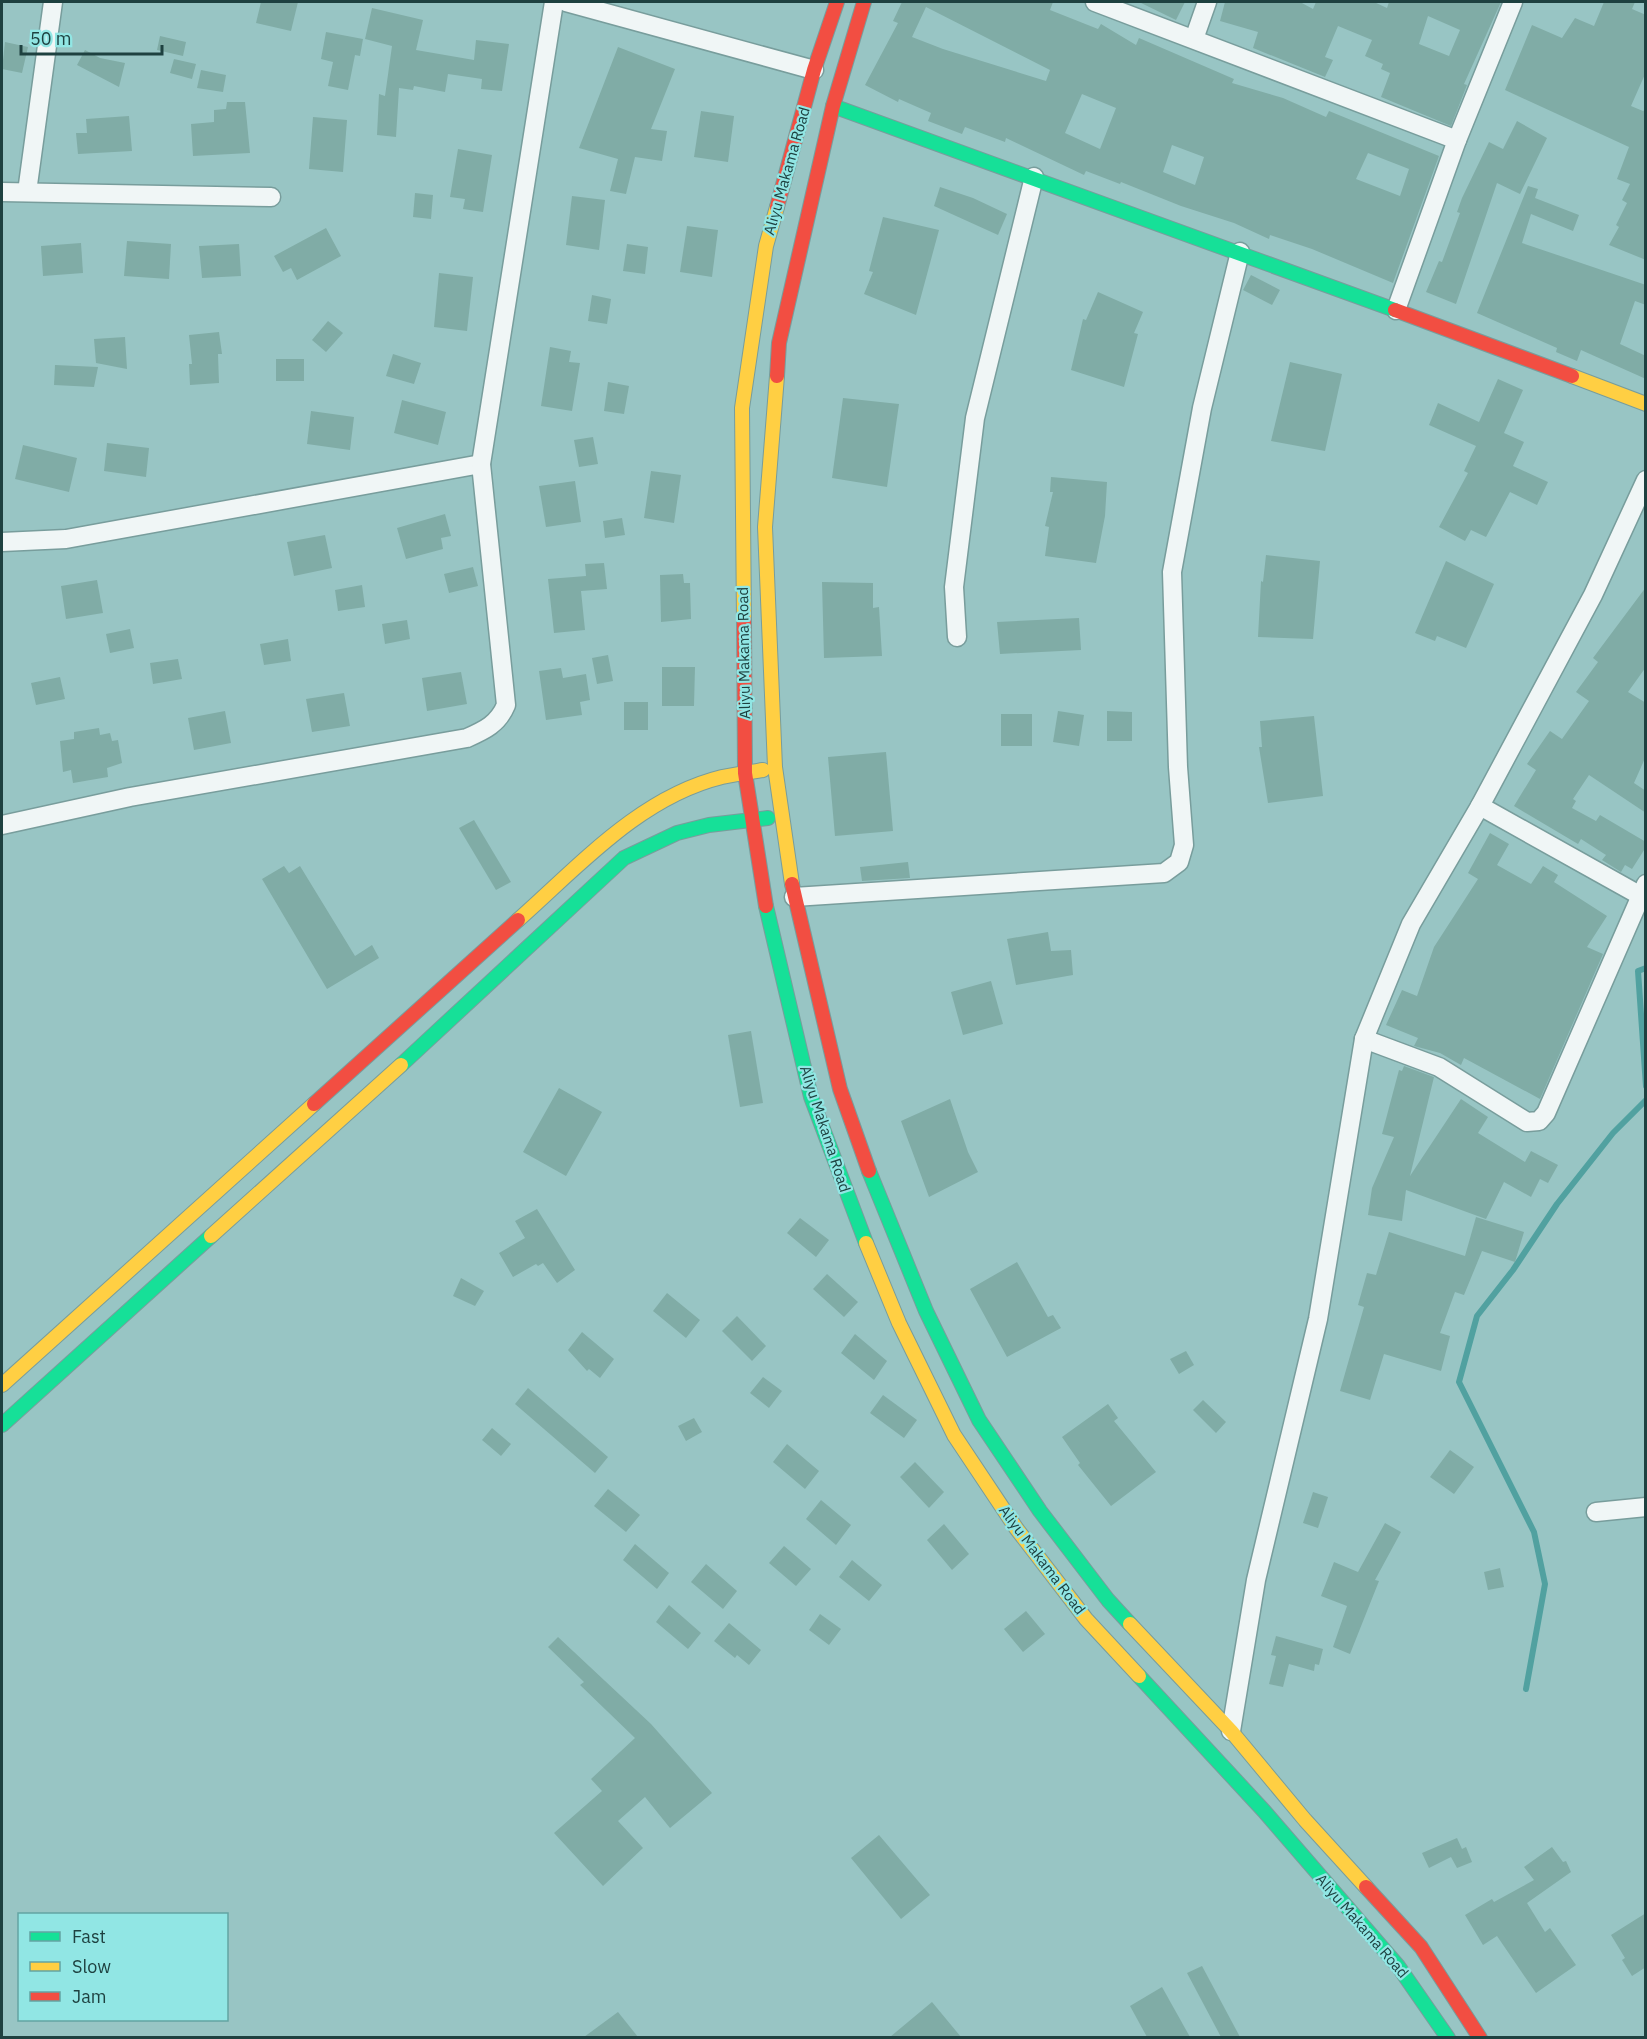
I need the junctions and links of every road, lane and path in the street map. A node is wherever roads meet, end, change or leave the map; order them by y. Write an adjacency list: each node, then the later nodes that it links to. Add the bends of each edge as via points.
1 (53, 2): 15 (street)
2 (554, 2): 20 (street)
3 (566, 2): 10 (street)
4 (837, 2): 10 (street, Aliyu Makama Road)
5 (864, 2): 11 (street, Aliyu Makama Road)
6 (1095, 2): 9 (street)
7 (1207, 2): 9 (street)
8 (1513, 2): 12 (street)
9 (1194, 39): 12 (street)
10 (813, 70): 25 (street, Aliyu Makama Road, via 766,246 742,408)
11 (833, 106): 13 (street); 24 (street, Aliyu Makama Road, via 779,343 765,527)
12 (1457, 140): 18 (street)
13 (1034, 177): 17 (street); 23 (street, via 975,418 954,587)
14 (2, 192): 15 (street)
15 (27, 192): 16 (street)
16 (271, 197)
17 (1240, 252): 18 (street); 31 (street, via 1202,408 1172,572 1184,845 1179,862 1164,873)
18 (1396, 310): 19 (street)
19 (1646, 404)
20 (481, 464): 22 (street, via 66,539); 29 (street, via 506,705 501,717 487,730 456,740 130,797)
21 (1646, 480): 26 (street, via 1593,594)
22 (2, 542)
23 (957, 637)
24 (775, 768): 25 (street); 27 (street, Aliyu Makama Road)
25 (745, 773): 28 (street, Aliyu Makama Road); 33 (street, via 722,777 671,797 619,830)
26 (1480, 806): 30 (street); 32 (street, via 1411,924)
27 (781, 816): 28 (street); 31 (street, Aliyu Makama Road)
28 (752, 820): 34 (street, via 677,833 624,858); 38 (street, Aliyu Makama Road, via 765,903 811,1097 899,1323 954,1435 1016,1528 1086,1619 1264,1811 1398,1966)
29 (2, 825)
30 (1643, 890): 32 (street, via 1546,1113 1539,1121 1527,1122 1439,1067)
31 (794, 897): 37 (street, Aliyu Makama Road, via 840,1089 926,1311 979,1420 1040,1511 1108,1600)
32 (1364, 1039): 37 (street, via 1318,1319 1256,1580)
33 (2, 1385)
34 (2, 1425)
35 (1646, 1507): 36 (street)
36 (1596, 1512)
37 (1231, 1731): 39 (street, Aliyu Makama Road, via 1305,1820 1421,1947)
38 (1448, 2037)
39 (1480, 2037)

